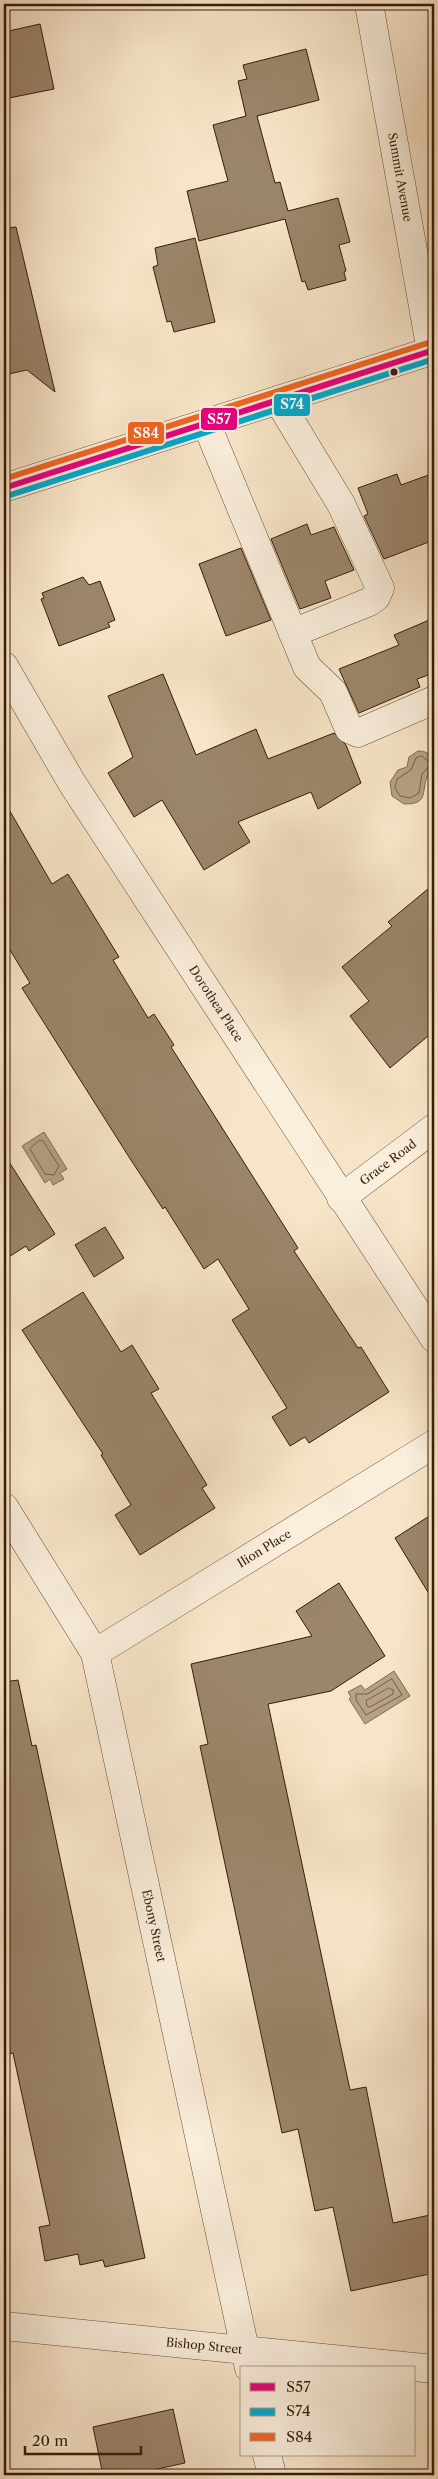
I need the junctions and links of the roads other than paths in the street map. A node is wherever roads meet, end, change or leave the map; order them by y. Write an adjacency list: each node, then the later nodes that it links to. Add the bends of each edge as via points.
1 (369, 4): 2 (street, Summit Avenue)
2 (433, 350): 3 (street)
3 (278, 400): 4 (street); 6 (street, via 341,504 380,588 369,602)
4 (206, 423): 5 (street); 6 (street)
5 (4, 488)
6 (292, 633): 8 (street, via 306,667 333,692 350,729 358,733)
7 (4, 666): 10 (street, Dorothea Place, via 72,783)
8 (434, 700)
9 (434, 1128): 10 (street, Grace Road)
10 (341, 1198): 11 (street, Dorothea Place)
11 (434, 1338)
12 (434, 1444): 14 (street, Ilion Place)
13 (4, 1507): 14 (street, Ebony Street)
14 (95, 1654): 16 (street, Ebony Street)
15 (4, 2326): 16 (street, Bishop Street)
16 (248, 2358): 17 (street, Bishop Street)
17 (383, 2366)
18 (416, 2368): 19 (street, Bishop Street)
19 (434, 2369)
20 (268, 2456): 21 (street)
21 (272, 2475)

